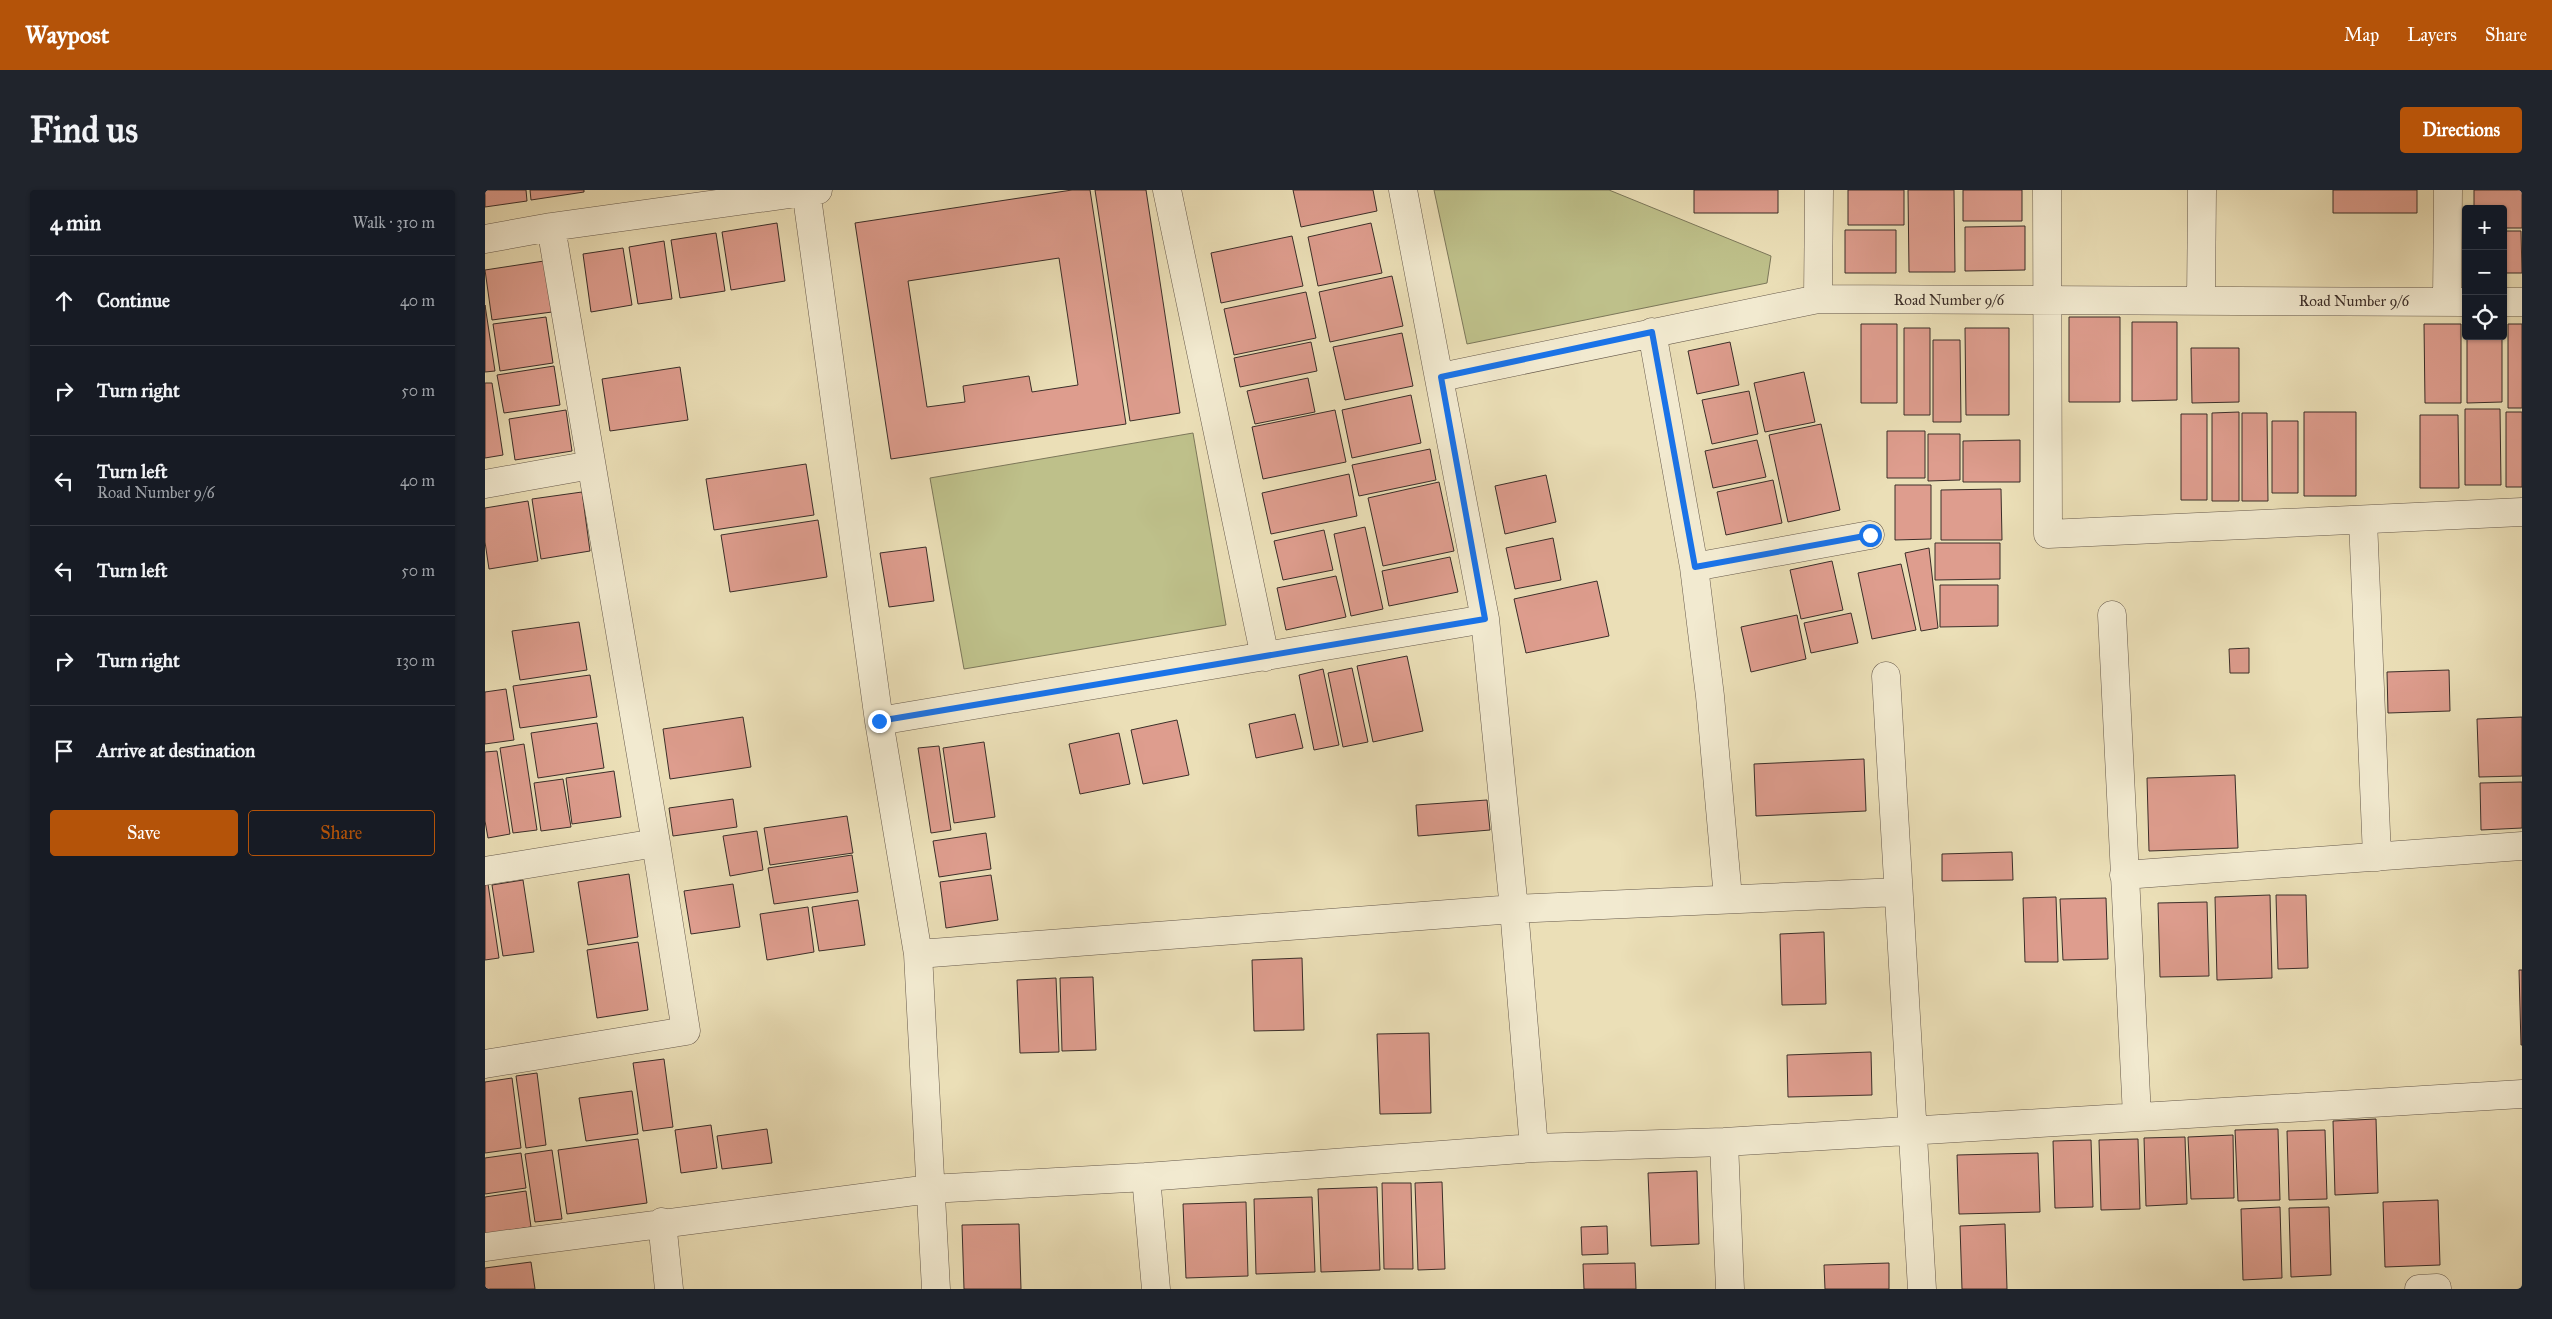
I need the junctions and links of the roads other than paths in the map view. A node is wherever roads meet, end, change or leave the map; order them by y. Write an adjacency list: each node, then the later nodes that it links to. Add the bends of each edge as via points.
1 (1167, 190): 26 (street)
2 (1403, 190): 17 (street)
3 (1819, 190): 10 (street)
4 (2047, 190): 11 (street)
5 (2202, 190): 12 (street)
6 (2448, 190): 13 (street)
7 (810, 191): 8 (street); 28 (street)
8 (551, 227): 9 (street); 18 (street)
9 (485, 239)
10 (1818, 299): 11 (street, Road Number 9/6); 16 (street, Road Number 9/6)
11 (2045, 300): 12 (street, Road Number 9/6); 21 (street, via 2048,534)
12 (2201, 301): 13 (street, Road Number 9/6)
13 (2456, 302)
14 (2507, 302): 15 (street)
15 (2522, 302)
16 (1652, 332): 17 (street, Road Number 9/6); 23 (street)
17 (1441, 377): 25 (street)
18 (591, 465): 19 (street); 29 (street)
19 (485, 484)
20 (2522, 512): 21 (street)
21 (2363, 520): 31 (street)
22 (1870, 535): 23 (street)
23 (1695, 567): 35 (street, via 1710,696)
24 (2112, 615): 33 (street)
25 (1485, 619): 26 (street); 36 (street)
26 (1265, 657): 28 (street)
27 (1886, 676): 34 (street)
28 (879, 721): 37 (street)
29 (656, 842): 32 (street); 38 (street, via 686,1031)
30 (2522, 846): 31 (street)
31 (2377, 856): 33 (street)
32 (485, 871)
33 (2125, 875): 40 (street)
34 (1898, 892): 35 (street); 41 (street)
35 (1727, 898): 36 (street)
36 (1514, 909): 37 (street); 43 (street)
37 (918, 954): 45 (street)
38 (485, 1064)
39 (2522, 1094): 40 (street)
40 (2137, 1116): 41 (street)
41 (1912, 1131): 42 (street); 52 (street)
42 (1724, 1142): 43 (street); 51 (street)
43 (1535, 1148): 44 (street)
44 (1146, 1177): 45 (street); 50 (street)
45 (931, 1189): 46 (street); 49 (street)
46 (662, 1222): 47 (street); 48 (street)
47 (485, 1246)
48 (669, 1289)
49 (936, 1289)
50 (1157, 1289)
51 (1729, 1289)
52 (1922, 1289)

